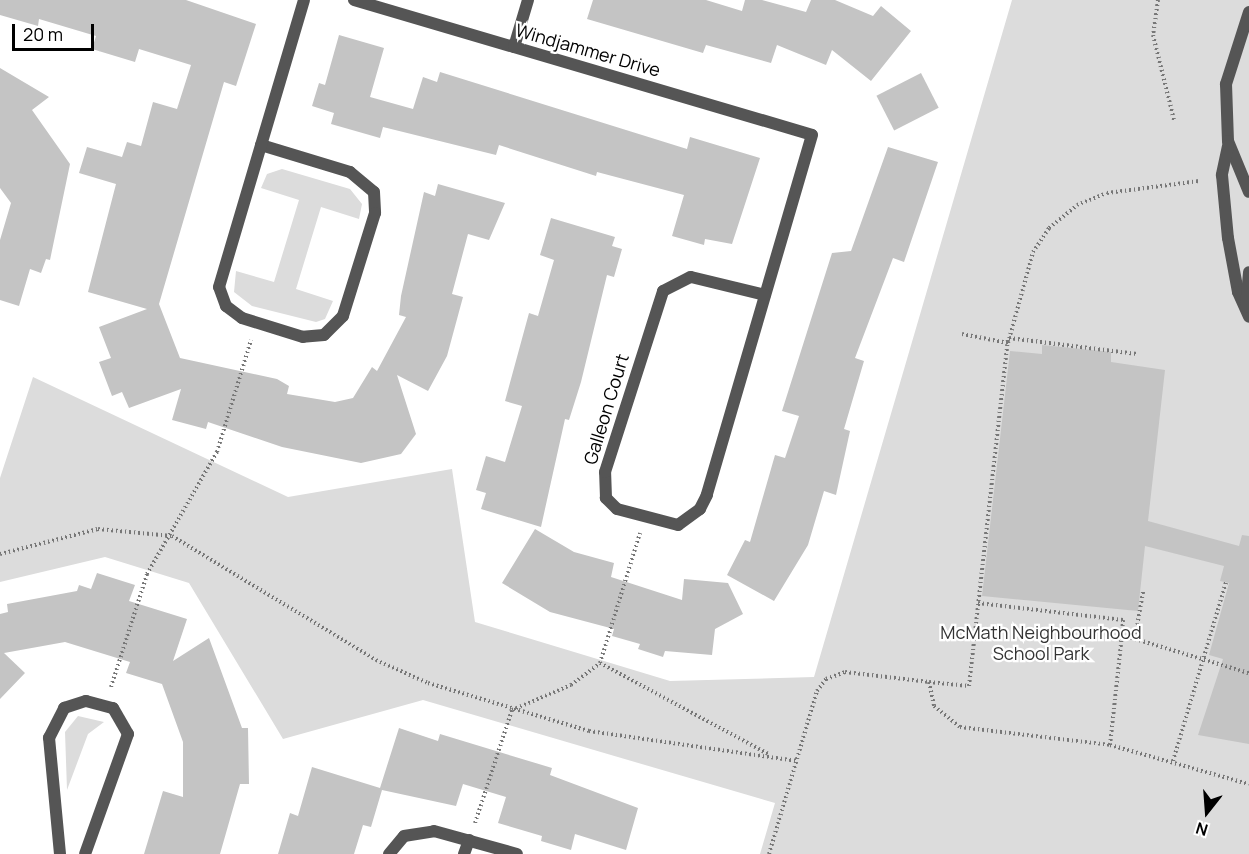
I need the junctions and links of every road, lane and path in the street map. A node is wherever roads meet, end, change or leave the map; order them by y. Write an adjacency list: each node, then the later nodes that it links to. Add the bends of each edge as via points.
1 (303, 0): 11 (street)
2 (354, 0): 7 (street, Windjammer Drive)
3 (528, 0): 7 (street)
4 (1158, 0): 8 (path, via 1153,35)
5 (1246, 0): 6 (street)
6 (1248, 13): 10 (street, via 1226,84)
7 (514, 47): 9 (street, Windjammer Drive)
8 (1174, 120)
9 (812, 135): 15 (street, Galleon Court)
10 (1228, 141): 13 (street); 16 (street, via 1222,175 1227,227)
11 (261, 145): 17 (street, via 219,286 226,306); 17 (street, via 359,176 376,202 346,307 333,330 303,337)
12 (1198, 182): 19 (path, via 1100,195 1065,213 1033,252)
13 (1249, 192)
14 (1249, 272): 16 (street)
15 (765, 295): 22 (street, Galleon Court, via 700,509 678,525); 22 (street, Galleon Court, via 691,277 663,291 602,485 617,509)
16 (1247, 313)
17 (256, 322): 23 (path, via 217,452)
18 (962, 334): 20 (path)
19 (1008, 338): 20 (path); 21 (path)
20 (1008, 344): 27 (path)
21 (1137, 354)
22 (645, 518): 31 (path)
23 (172, 536): 24 (path, via 98,529); 34 (path, via 147,574); 35 (path, via 376,660)
24 (0, 554)
25 (1226, 582): 30 (path)
26 (1143, 592): 29 (path)
27 (978, 603): 28 (path, via 1123,620); 33 (path, via 969,686)
28 (1122, 635): 29 (path); 36 (path)
29 (1135, 638): 30 (path)
30 (1204, 659): 32 (path); 39 (path)
31 (600, 663): 35 (path, via 571,685); 37 (path)
32 (1249, 673)
33 (929, 682): 36 (path, via 934,706 960,726); 38 (path, via 865,672 832,675 817,691)
34 (106, 705): 42 (street, via 70,704 51,729); 43 (street, via 126,725 127,742)
35 (512, 710): 37 (path, via 630,739); 41 (path)
36 (1110, 745): 39 (path)
37 (772, 756): 38 (path)
38 (796, 761): 47 (path)
39 (1173, 761): 40 (path)
40 (1249, 784)
41 (469, 840): 44 (street, via 417,831 404,836); 45 (street); 46 (street)
42 (60, 854)
43 (85, 854)
44 (389, 854)
45 (464, 854)
46 (517, 854)
47 (769, 854)

